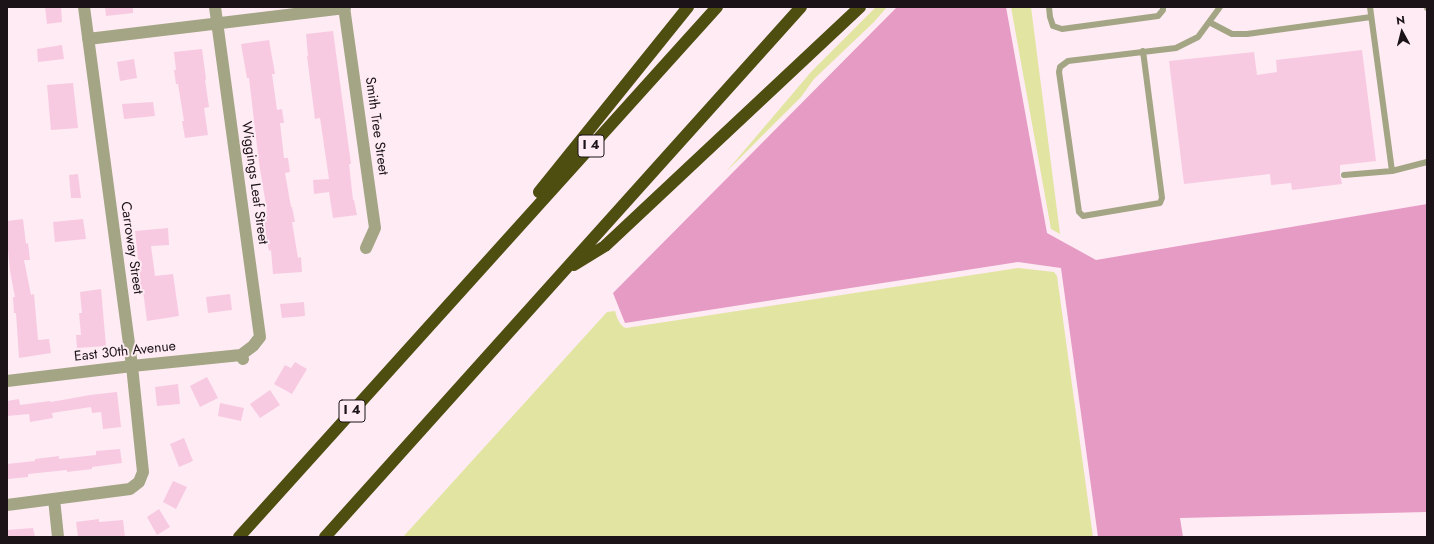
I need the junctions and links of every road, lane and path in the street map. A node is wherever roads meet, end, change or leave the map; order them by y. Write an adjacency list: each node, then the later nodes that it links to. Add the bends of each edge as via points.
1 (84, 7): 15 (street, Carroway Street)
2 (215, 7): 14 (street, Wiggings Leaf Street)
3 (688, 7): 22 (highway)
4 (717, 7): 22 (highway, I 4)
5 (801, 7): 21 (highway)
6 (860, 7): 21 (highway, via 604,246)
7 (1049, 7): 8 (lane, via 1054,26 1062,29 1158,16)
8 (1163, 7)
9 (1220, 7): 13 (lane)
10 (1370, 7): 12 (lane)
11 (345, 8): 14 (street); 20 (street, Smith Tree Street, via 376,228)
12 (1371, 18): 13 (lane, via 1247,34 1232,34); 18 (lane)
13 (1209, 22): 16 (lane, via 1198,37 1176,48)
14 (217, 23): 15 (street); 23 (street, Wiggings Leaf Street, via 260,337)
15 (88, 39): 24 (street, Carroway Street)
16 (1143, 51): 16 (lane, via 1162,198 1160,203 1083,216 1079,212 1060,67 1068,61)
17 (1427, 162): 18 (lane)
18 (1392, 171): 19 (lane)
19 (1344, 175)
20 (366, 248)
21 (561, 273): 30 (highway)
22 (466, 284): 29 (highway, I 4)
23 (242, 357): 24 (street, East 30th Avenue)
24 (132, 366): 25 (street, East 30th Avenue); 26 (street, Carroway Street, via 143,472 139,482 130,489)
25 (7, 381)
26 (54, 499): 27 (street); 28 (street)
27 (7, 505)
28 (58, 537)
29 (239, 537)
30 (325, 537)

